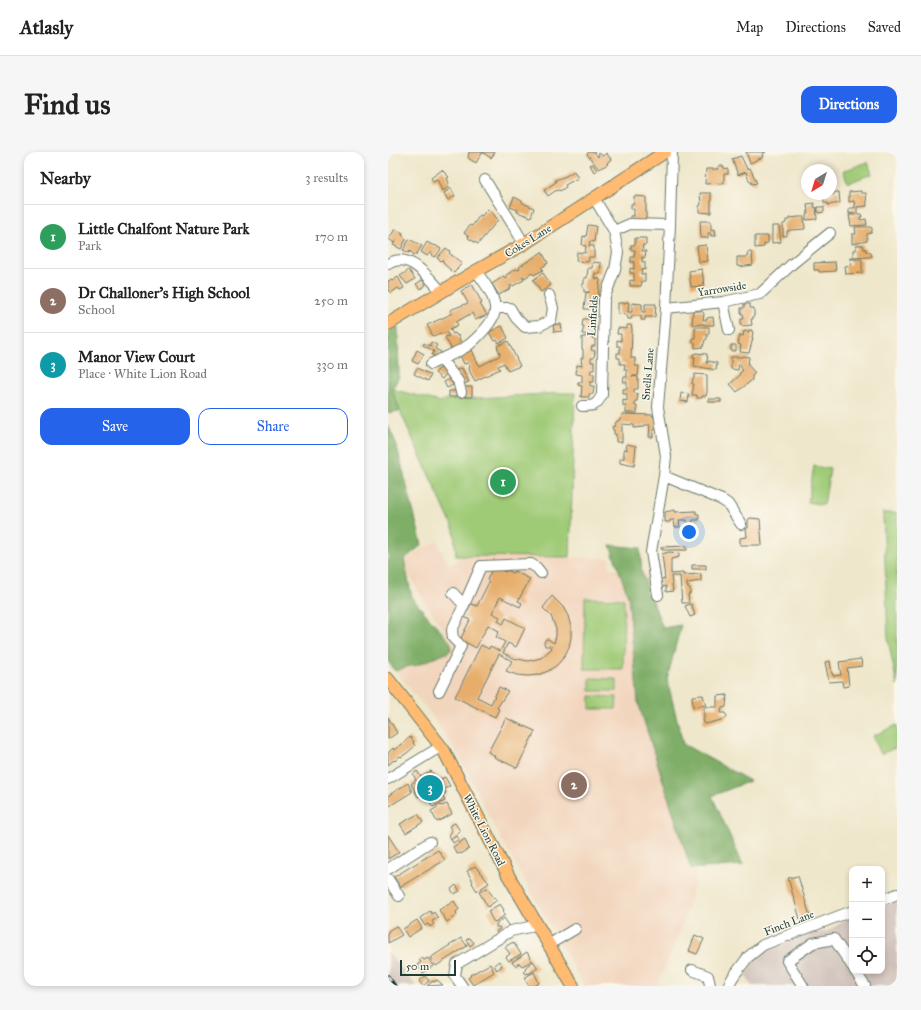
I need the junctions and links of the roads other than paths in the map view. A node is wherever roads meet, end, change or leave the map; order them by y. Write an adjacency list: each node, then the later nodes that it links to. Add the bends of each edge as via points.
1 (665, 152): 4 (main road, Cokes Lane)
2 (672, 152): 5 (street, Snells Lane)
3 (485, 180): 8 (street)
4 (594, 198): 6 (street, Linfields); 8 (main road, Cokes Lane)
5 (670, 225): 6 (street, via 630,224); 15 (street, Snells Lane)
6 (614, 232): 21 (street, Linfields, via 618,252 615,270 604,299 602,395 593,406)
7 (830, 233): 13 (street, Yarrowside, via 760,294)
8 (524, 244): 10 (main road, Cokes Lane)
9 (388, 264): 11 (street, via 394,260 409,261)
10 (476, 271): 11 (main road, Cokes Lane); 14 (street, via 491,294)
11 (442, 292): 16 (main road, Cokes Lane)
12 (549, 295): 14 (street, via 553,308 551,320 539,326 525,327 510,308)
13 (723, 302): 15 (street, Yarrowside); 17 (street)
14 (495, 308): 18 (street, via 486,329 469,345)
15 (666, 308): 22 (street, Snells Lane, via 658,406 666,456)
16 (388, 324)
17 (729, 330)
18 (441, 359): 19 (street); 20 (street, via 458,381)
19 (431, 364)
20 (461, 392)
21 (582, 406)
22 (664, 476): 23 (street, via 722,500 728,504); 26 (street, Snells Lane, via 651,552)
23 (741, 524)
24 (541, 573): 27 (street, via 531,564 481,566)
25 (453, 593): 27 (street)
26 (658, 595)
27 (464, 605): 29 (street, via 452,630 453,638 461,646)
28 (388, 680): 30 (main road, White Lion Road)
29 (439, 691)
30 (440, 747): 31 (street); 39 (main road, White Lion Road)
31 (388, 779)
32 (430, 842): 33 (street)
33 (388, 869)
34 (388, 879): 36 (street)
35 (897, 894): 37 (street)
36 (399, 896)
37 (885, 899)
38 (849, 912): 48 (street, Finch Lane, via 763,945 748,957)
39 (535, 924): 41 (main road, White Lion Road); 45 (street, via 510,931 457,964 455,976)
40 (575, 929): 41 (street)
41 (548, 945): 46 (main road, White Lion Road)
42 (849, 962): 49 (street, via 834,939 813,943 787,961)
43 (692, 970): 47 (street, via 708,976)
44 (858, 974): 50 (street)
45 (462, 986)
46 (573, 986)
47 (711, 986)
48 (728, 986)
49 (803, 986)
50 (865, 986)

